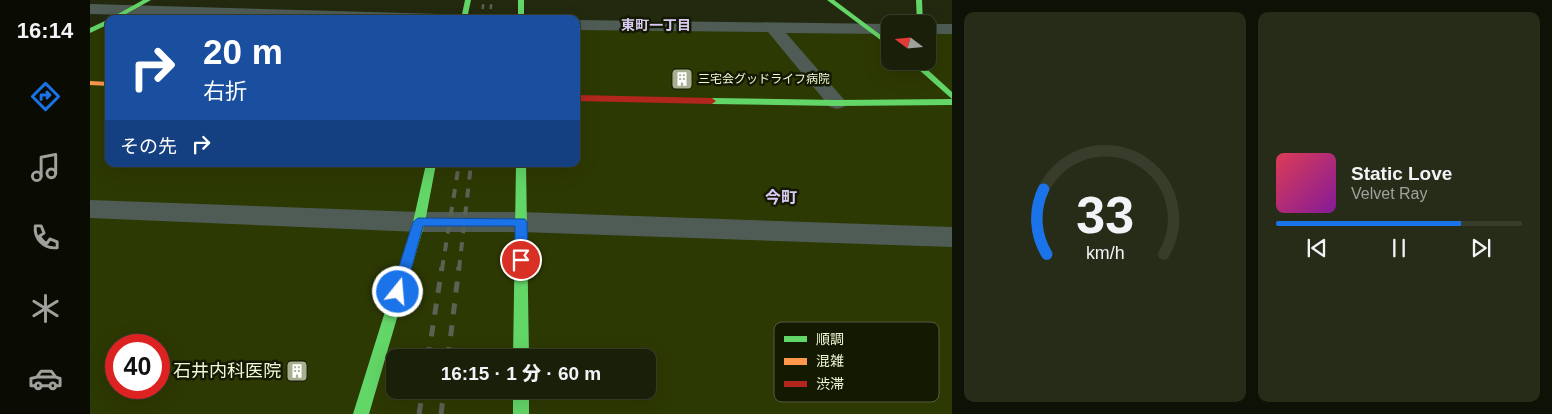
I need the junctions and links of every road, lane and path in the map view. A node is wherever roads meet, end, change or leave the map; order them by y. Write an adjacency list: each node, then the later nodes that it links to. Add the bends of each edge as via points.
1 (148, 0): 7 (street)
2 (468, 0): 10 (street)
3 (521, 0): 11 (street)
4 (830, 0): 17 (street)
5 (919, 0): 12 (street)
6 (90, 9): 7 (street)
7 (129, 10): 8 (street); 9 (street)
8 (120, 15)
9 (291, 15)
10 (465, 15)
11 (521, 15)
12 (920, 15)
13 (105, 23): 20 (street)
14 (580, 25): 15 (street)
15 (772, 27): 17 (street); 28 (street)
16 (936, 28): 19 (street)
17 (868, 29): 18 (street); 21 (street)
18 (881, 29)
19 (952, 29)
20 (90, 31)
21 (881, 38)
22 (924, 70): 25 (street)
23 (90, 84): 24 (street)
24 (105, 84)
25 (952, 97)
26 (580, 98): 28 (street)
27 (952, 102): 28 (street)
28 (837, 103)
29 (430, 167): 32 (street)
30 (522, 167): 33 (street)
31 (90, 209): 32 (street)
32 (418, 222): 33 (street); 37 (street)
33 (531, 222): 34 (street); 35 (street)
34 (952, 237)
35 (522, 349)
36 (521, 399): 38 (street)
37 (361, 414)
38 (521, 414)

